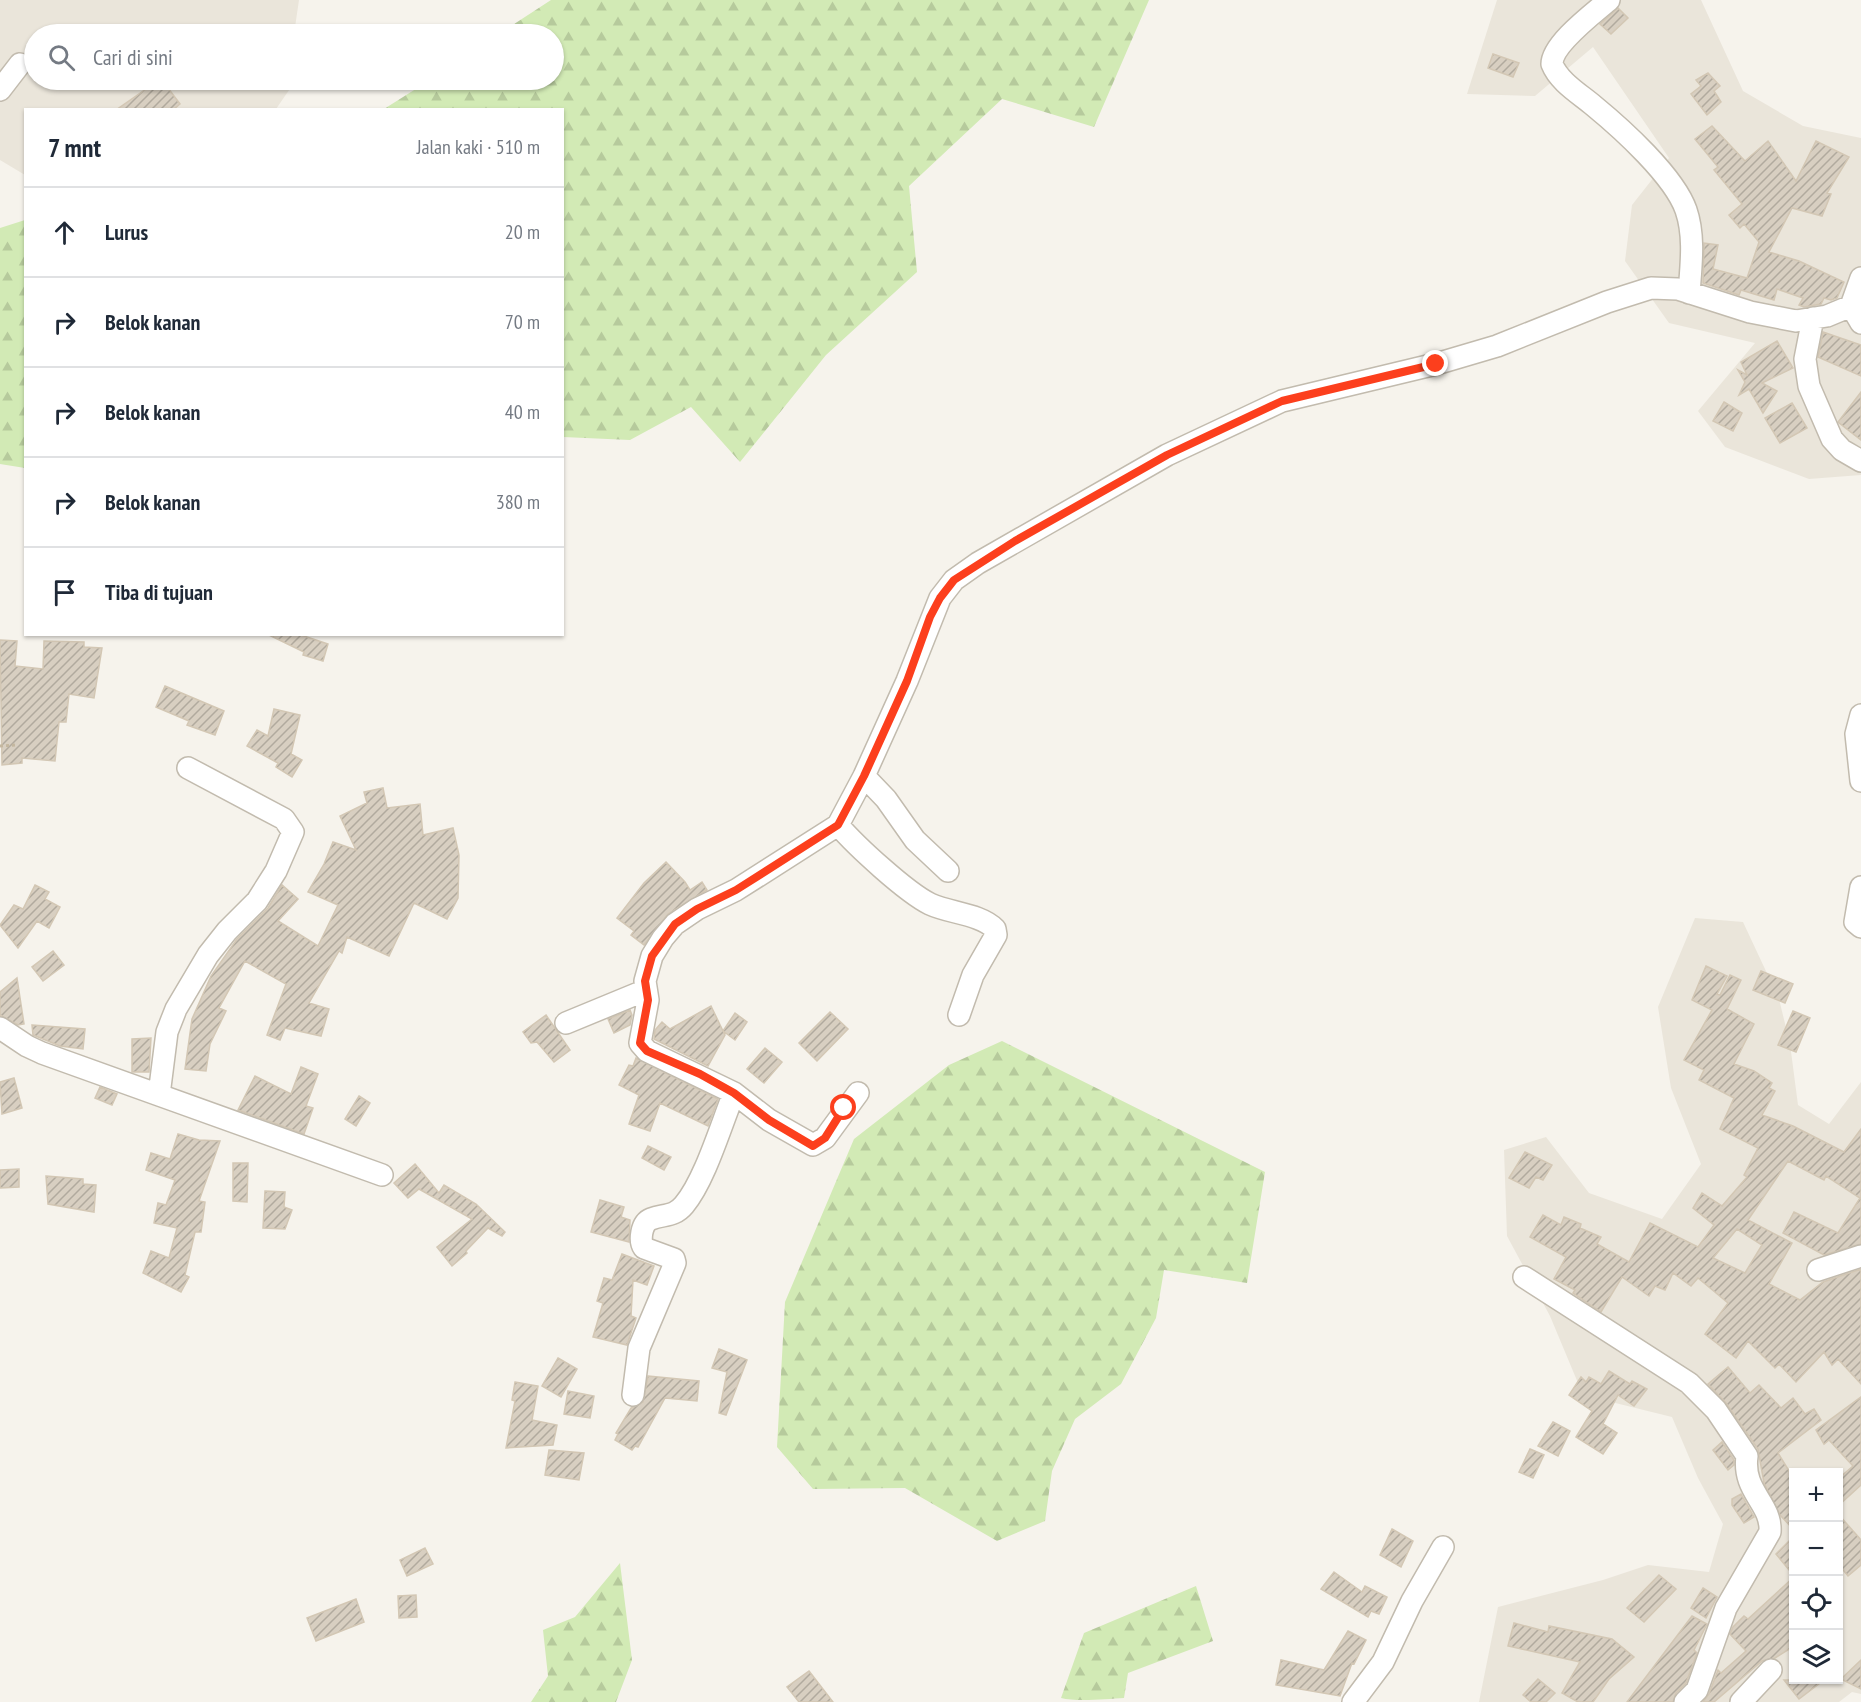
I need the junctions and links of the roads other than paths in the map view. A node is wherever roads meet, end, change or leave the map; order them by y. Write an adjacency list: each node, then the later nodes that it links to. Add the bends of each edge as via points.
1 (1609, 0): 5 (street, via 1554,53 1552,64 1561,78 1623,130 1661,171 1686,210 1693,254)
2 (20, 64): 3 (street)
3 (0, 90)
4 (1861, 278): 6 (street)
5 (1689, 293): 7 (street, via 1750,312 1796,321); 11 (street, via 1651,288 1497,346 1282,401 1167,455 1015,541 954,580 940,598)
6 (1856, 314): 7 (street)
7 (1813, 318): 8 (street, via 1805,359 1809,386 1832,438 1842,450)
8 (1861, 461)
9 (1861, 715): 12 (street, via 1856,734)
10 (188, 768): 23 (street, via 284,819 293,832 257,901 208,955 176,1009 167,1032)
11 (864, 776): 13 (street); 14 (street, via 915,840)
12 (1861, 781)
13 (838, 825): 17 (street, via 675,924 652,956); 18 (street, via 918,897 995,929 996,935 973,975)
14 (948, 871)
15 (1861, 887): 16 (street, via 1856,922)
16 (1861, 927)
17 (646, 990): 19 (street); 21 (street, via 648,1000 640,1043 647,1051)
18 (959, 1015)
19 (566, 1023)
20 (0, 1028): 23 (street, via 27,1046)
21 (734, 1093): 22 (street, via 813,1146 825,1138); 28 (street, via 688,1198 674,1214 651,1219 644,1227 640,1242 644,1248 669,1256 675,1263 639,1348)
22 (858, 1093)
23 (159, 1095): 24 (street)
24 (382, 1175)
25 (1861, 1256): 26 (street)
26 (1818, 1270)
27 (1524, 1277): 32 (street, via 1689,1383 1716,1410 1747,1456 1749,1485 1771,1520 1770,1532 1726,1608 1697,1690)
28 (633, 1395)
29 (1443, 1547): 31 (street, via 1383,1662)
30 (1771, 1670): 33 (street)
31 (1353, 1702)
32 (1685, 1702)
33 (1741, 1702)

